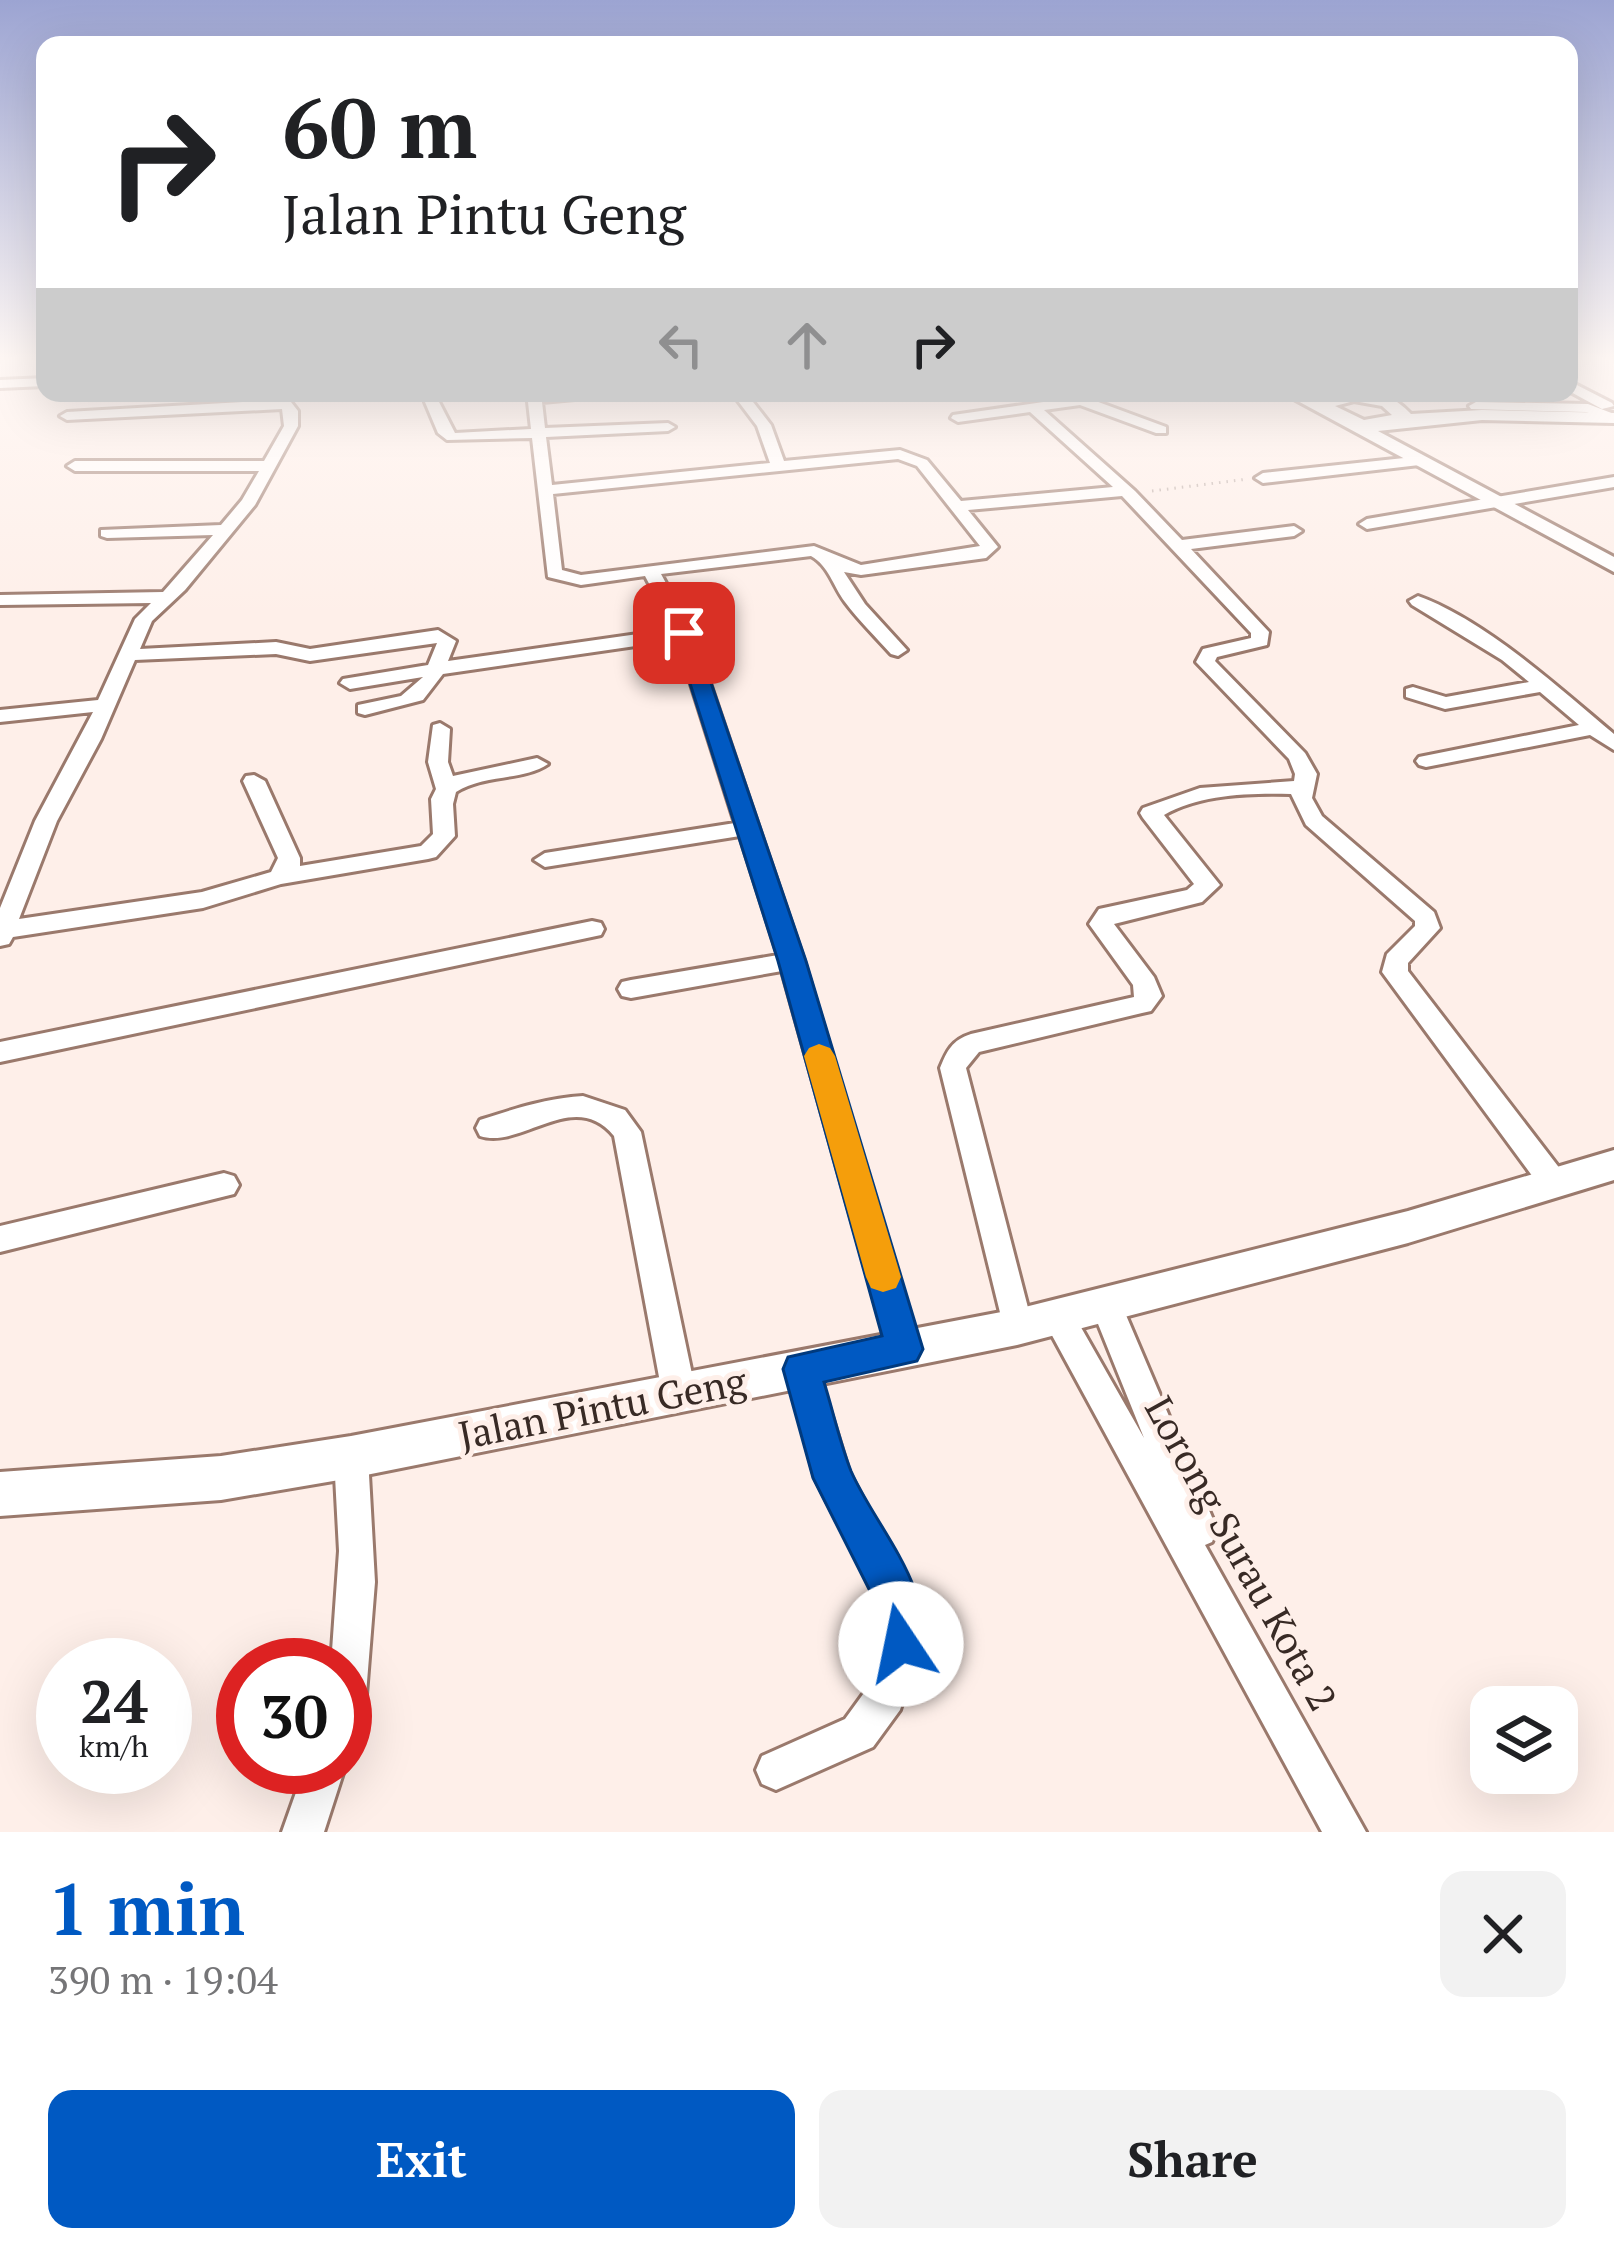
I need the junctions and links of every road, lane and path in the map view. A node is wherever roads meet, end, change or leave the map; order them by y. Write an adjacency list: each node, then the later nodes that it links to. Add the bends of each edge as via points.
1 (281, 444): 10 (street)
2 (542, 444): 13 (street)
3 (771, 444): 8 (street)
4 (1074, 444): 14 (street)
5 (1393, 444): 7 (main road)
6 (1407, 444): 7 (main road)
7 (1414, 455): 11 (street); 15 (main road)
8 (778, 465): 13 (street); 16 (street, via 908,455)
9 (75, 466): 10 (street)
10 (270, 466): 18 (street)
11 (1263, 478): 14 (path)
12 (1614, 482): 15 (street)
13 (547, 490): 24 (street, via 554,573 581,580)
14 (1126, 492): 16 (street); 21 (street)
15 (1497, 502): 17 (street); 23 (main road)
16 (956, 506): 22 (street, via 989,550 861,570)
17 (1367, 524)
18 (224, 530): 20 (street); 25 (street)
19 (1294, 531): 21 (street)
20 (107, 533)
21 (1175, 547): 44 (street, via 1260,632 1260,641 1210,653 1205,662 1298,757 1306,774)
22 (831, 559): 24 (street, via 802,551); 29 (street, via 862,612)
23 (1614, 566)
24 (650, 570): 28 (street)
25 (166, 597): 26 (street); 30 (street, via 143,619)
26 (0, 600)
27 (1418, 601): 33 (street)
28 (684, 633): 31 (street); 46 (street)
29 (898, 650)
30 (128, 655): 31 (street, via 276,648 310,656 438,636 447,641); 35 (street)
31 (436, 669): 32 (street); 36 (street, via 413,700)
32 (350, 682)
33 (1546, 685): 34 (street, via 1445,703); 38 (street)
34 (1413, 693)
35 (106, 705): 37 (street); 50 (street, via 46,821)
36 (365, 710)
37 (0, 716)
38 (1593, 728): 40 (street); 41 (street)
39 (440, 729): 45 (street)
40 (1614, 744)
41 (1426, 760)
42 (537, 764): 45 (street, via 476,774)
43 (254, 781): 48 (street, via 289,858)
44 (1300, 788): 56 (street, via 1314,820 1426,918 1428,928 1396,960 1395,972); 61 (street, via 1240,790 1150,813 1208,885 1194,896 1107,915 1102,924 1145,983 1142,1004 958,1053 953,1068)
45 (447, 789): 48 (street, via 444,836 428,852)
46 (746, 828): 47 (street); 51 (street)
47 (545, 860)
48 (278, 877): 50 (street, via 202,900)
49 (592, 929): 53 (street)
50 (2, 934)
51 (792, 961): 52 (street); 62 (street)
52 (631, 989)
53 (0, 1052)
54 (490, 1128): 64 (street, via 587,1105 618,1116)
55 (1614, 1165): 56 (main road, Jalan Pintu Geng)
56 (1554, 1183): 59 (main road, Jalan Pintu Geng)
57 (224, 1186): 58 (street)
58 (0, 1239)
59 (1106, 1304): 60 (main road, Jalan Pintu Geng); 67 (street)
60 (1059, 1318): 61 (main road, Jalan Pintu Geng); 72 (street, Lorong Surau Kota 2)
61 (1017, 1327): 62 (main road, Jalan Pintu Geng)
62 (904, 1349): 63 (main road, Jalan Pintu Geng)
63 (802, 1369): 64 (main road, Jalan Pintu Geng); 69 (street, via 833,1478 895,1596 901,1644 886,1696 860,1733)
64 (679, 1393): 65 (main road, Jalan Pintu Geng)
65 (351, 1457): 66 (main road, Jalan Pintu Geng, via 221,1478); 68 (street, via 359,1543)
66 (0, 1494)
67 (1199, 1529)
68 (354, 1638)
69 (776, 1770)
70 (316, 1794): 71 (street)
71 (303, 1832)
72 (1345, 1832)

